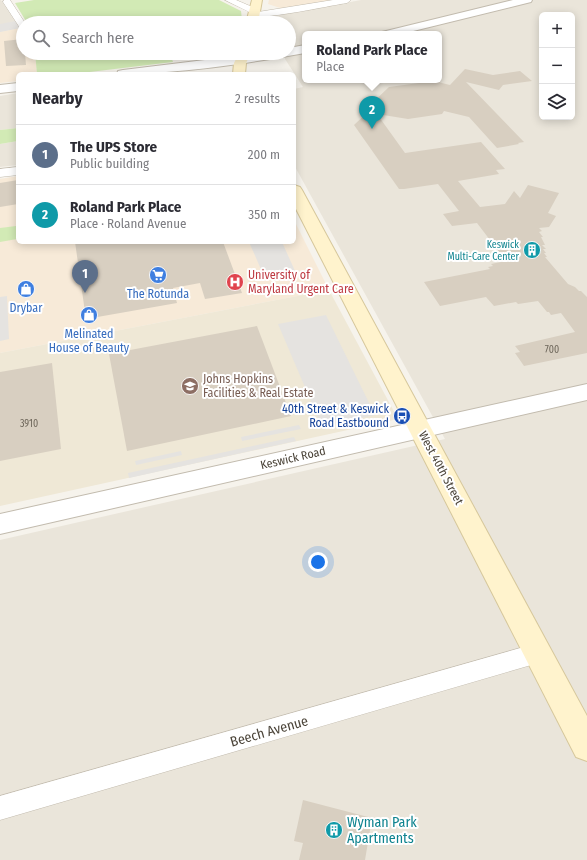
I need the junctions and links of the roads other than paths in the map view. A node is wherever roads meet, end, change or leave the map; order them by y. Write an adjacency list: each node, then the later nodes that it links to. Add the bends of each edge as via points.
1 (18, 0): 5 (street)
2 (229, 0): 6 (street)
3 (347, 0): 6 (street, via 269,14)
4 (527, 0): 8 (street)
5 (4, 2): 7 (street)
6 (254, 12)
7 (16, 17)
8 (400, 31)
9 (216, 60): 11 (street)
10 (242, 60): 12 (main road)
11 (136, 72)
12 (239, 72)
13 (16, 87): 14 (street)
14 (0, 89)
15 (16, 171): 16 (street)
16 (0, 173)
17 (296, 194): 19 (main road, West 40th Street)
18 (587, 392): 19 (street, Keswick Road)
19 (421, 430): 20 (street, Keswick Road); 21 (main road, West 40th Street)
20 (0, 524)
21 (538, 653): 22 (main road, West 40th Street); 23 (street, Beech Avenue)
22 (587, 746)
23 (0, 808)

